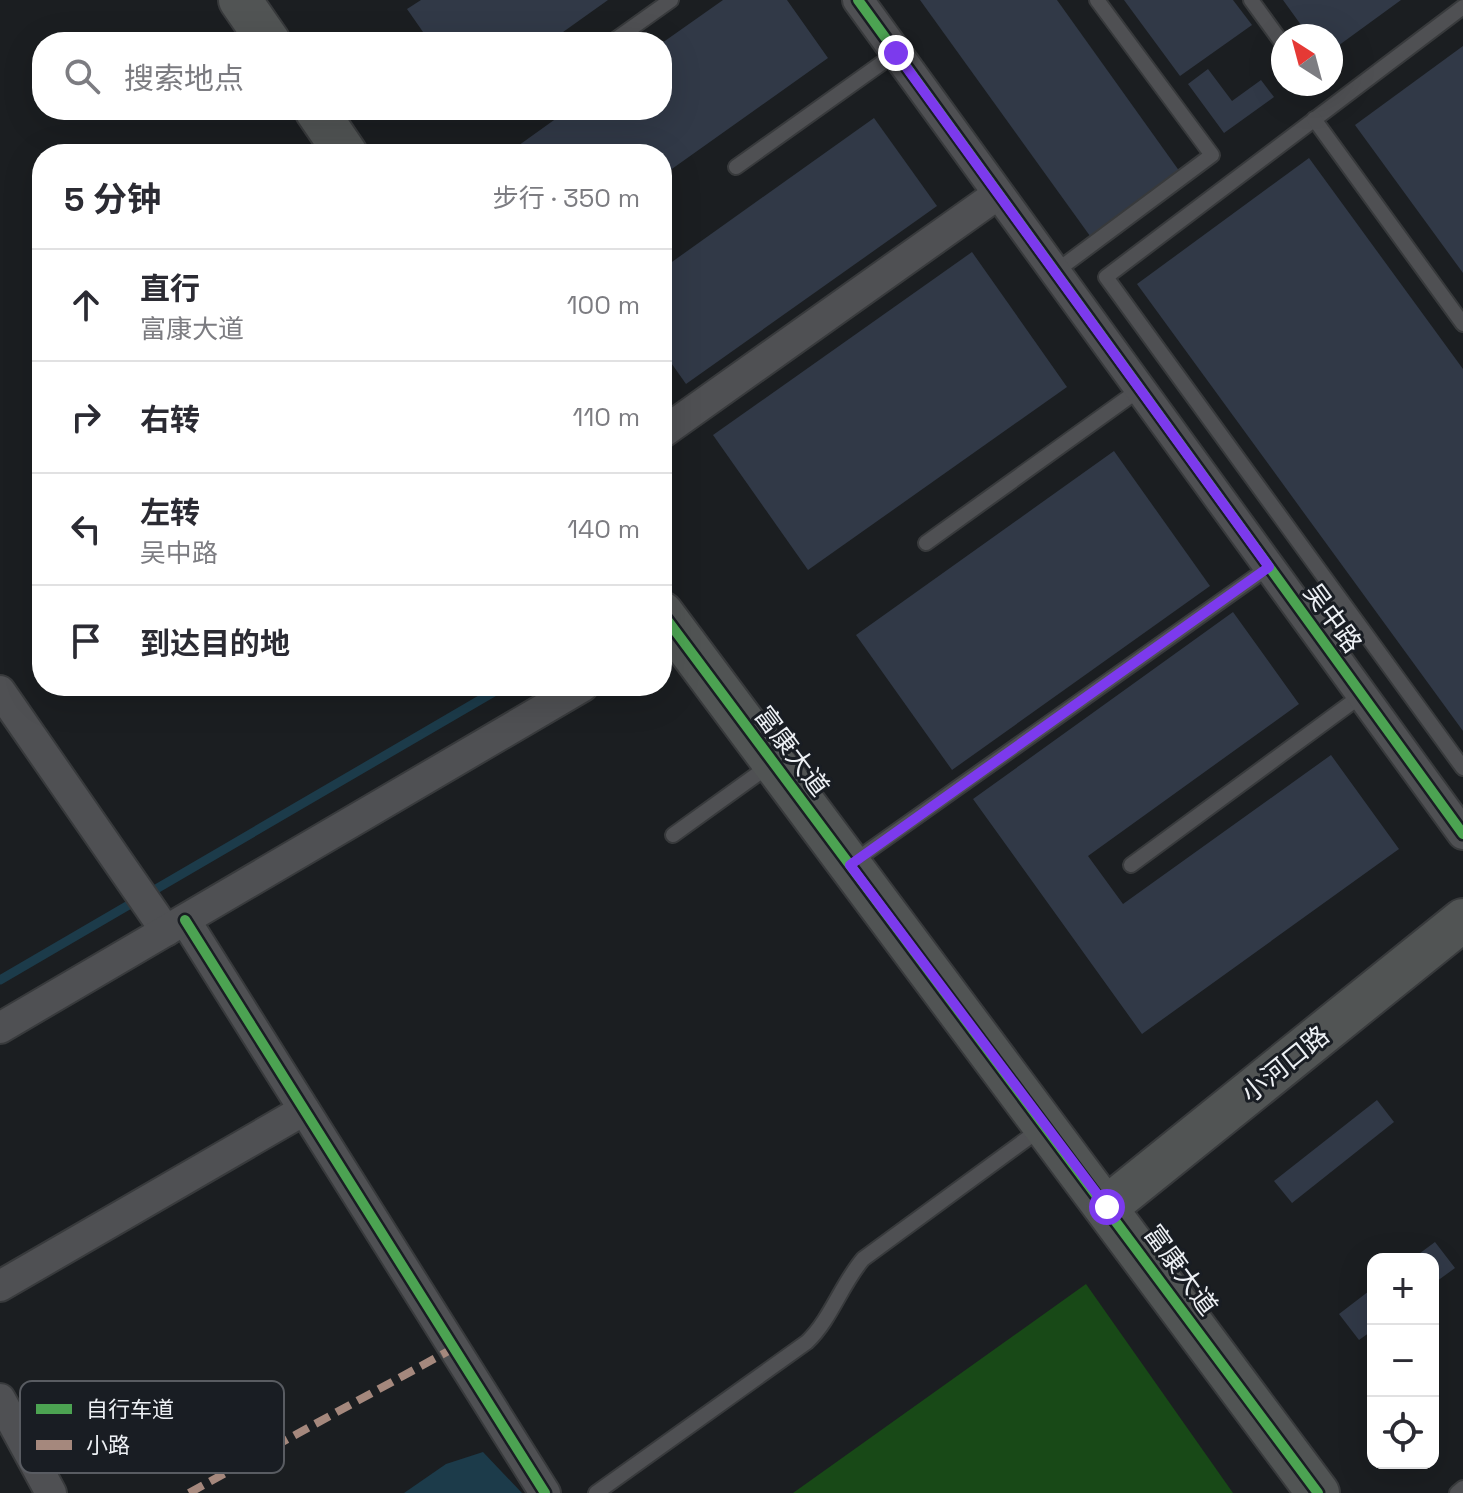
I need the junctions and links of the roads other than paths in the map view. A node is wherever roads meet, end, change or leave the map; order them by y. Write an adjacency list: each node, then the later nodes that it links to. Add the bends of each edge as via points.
1 (240, 0): 8 (street)
2 (671, 0): 9 (lane)
3 (858, 0): 10 (street, 吴中路)
4 (1097, 0): 16 (lane, via 1212,155)
5 (1251, 0): 7 (lane)
6 (1463, 7): 11 (lane)
7 (1271, 28)
8 (262, 32)
9 (626, 32)
10 (896, 53): 14 (lane); 15 (street, 吴中路)
11 (1314, 119): 17 (lane); 27 (lane, via 1106,277)
12 (323, 120): 13 (street)
13 (339, 144)
14 (736, 167)
15 (998, 194): 16 (street, 吴中路); 19 (street)
16 (1055, 272): 18 (street, 吴中路)
17 (1463, 324)
18 (1140, 389): 20 (lane); 21 (street, 吴中路)
19 (672, 426)
20 (926, 543)
21 (1269, 567): 24 (street, 吴中路); 30 (lane)
22 (672, 636): 26 (street, 富康大道)
23 (0, 691): 32 (street)
24 (1362, 695): 28 (street, 吴中路); 31 (lane)
25 (564, 696): 32 (street)
26 (773, 763): 29 (lane); 30 (street, 富康大道)
27 (1463, 768)
28 (1463, 834)
29 (673, 835)
30 (850, 865): 36 (street, 富康大道)
31 (1131, 865)
32 (159, 911): 34 (street); 35 (street)
33 (1463, 920): 37 (street, 小河口路)
34 (0, 1028)
35 (304, 1110): 38 (street); 44 (street)
36 (1045, 1125): 37 (street, 富康大道); 45 (lane, via 863,1259 807,1342)
37 (1107, 1207): 46 (street, 富康大道)
38 (0, 1286)
39 (5, 1419): 40 (street)
40 (20, 1443)
41 (39, 1473): 43 (street)
42 (1463, 1488): 47 (lane)
43 (51, 1493)
44 (545, 1493)
45 (596, 1493)
46 (1318, 1493)
47 (1457, 1493)

